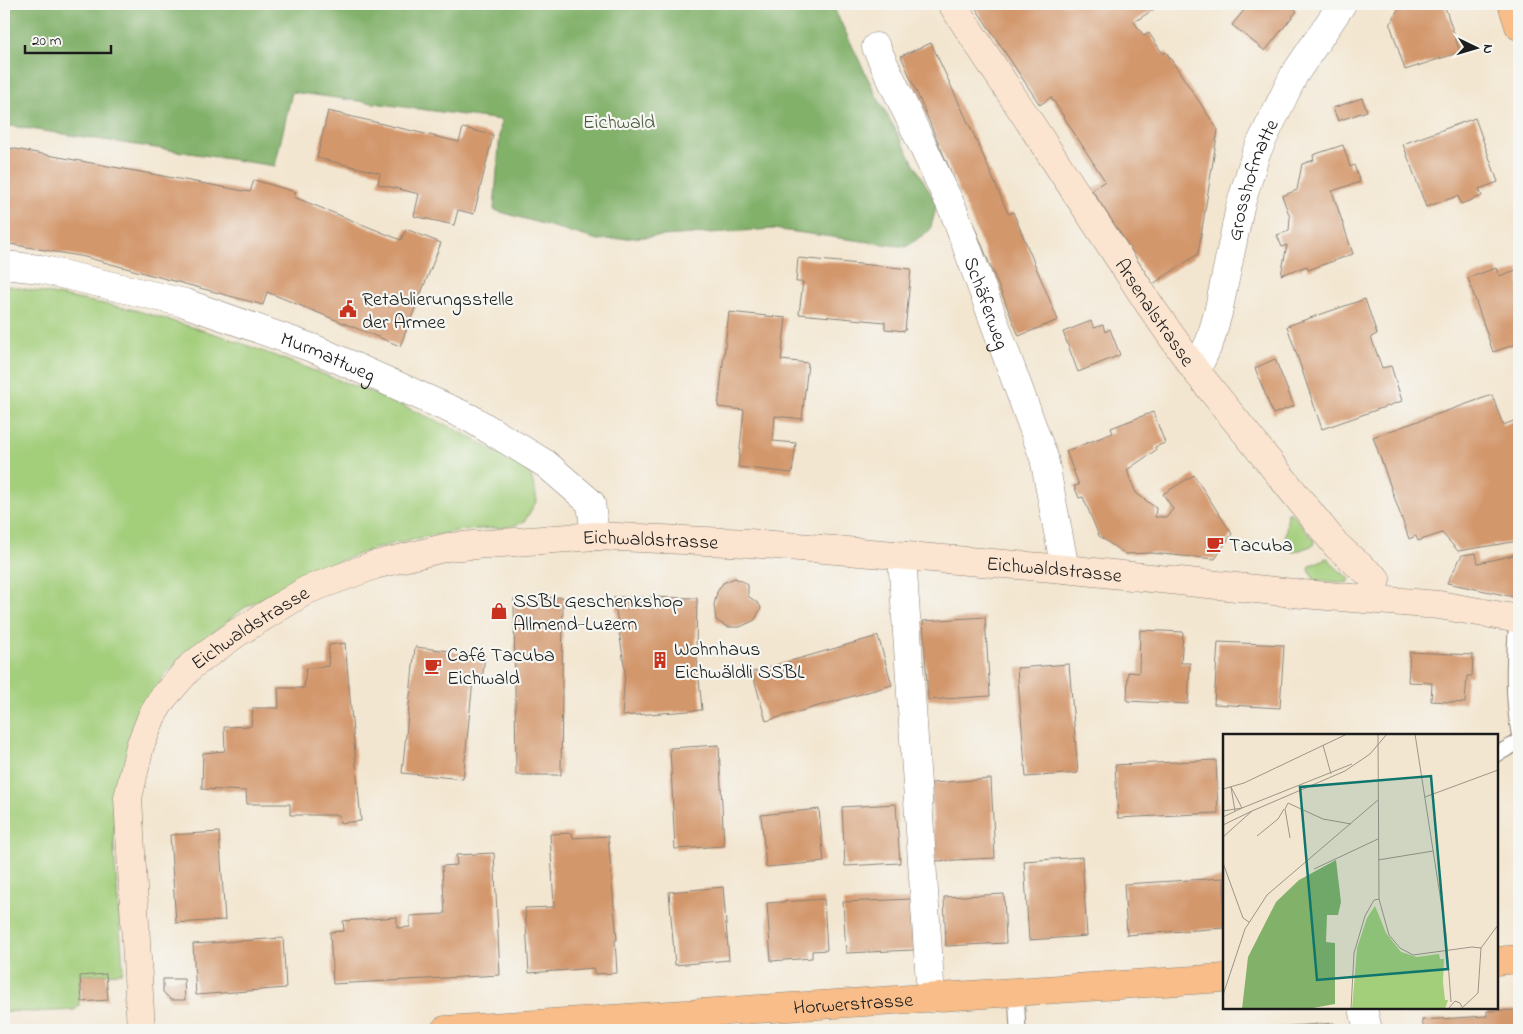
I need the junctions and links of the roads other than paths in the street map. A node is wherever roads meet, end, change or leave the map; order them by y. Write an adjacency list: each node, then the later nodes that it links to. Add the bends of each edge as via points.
1 (952, 4): 7 (street, Arsenalstrasse)
2 (1342, 4): 7 (street, Grosshofmatte, via 1294,75 1256,153 1240,206 1218,313)
3 (1512, 4): 4 (main road)
4 (1519, 26)
5 (876, 47): 10 (street, Schäferweg, via 954,212 1044,458)
6 (4, 264): 8 (street, Murmattweg, via 40,269 185,303 315,349 470,418 546,464 591,503)
7 (1196, 371): 11 (street, Arsenalstrasse, via 1336,545 1376,579)
8 (595, 536): 9 (street, Eichwaldstrasse, via 749,542); 23 (street, Eichwaldstrasse, via 448,546 375,564 307,590 191,666 152,716 140,746 128,798)
9 (902, 556): 10 (street, Eichwaldstrasse); 20 (street, Horwerstrasse)
10 (1065, 569): 11 (street, Eichwaldstrasse)
11 (1371, 599): 12 (street, Eichwaldstrasse, via 1439,605)
12 (1518, 619): 13 (lane, via 1514,710)
13 (1519, 733)
14 (1519, 742): 15 (lane)
15 (1498, 753)
16 (1519, 959): 17 (main road)
17 (1498, 961)
18 (1223, 978): 19 (main road, Horwerstrasse)
19 (1016, 992): 20 (main road, Horwerstrasse); 25 (lane)
20 (931, 998): 22 (main road, Horwerstrasse)
21 (1363, 1009): 26 (street)
22 (702, 1022): 24 (main road, Horwerstrasse)
23 (141, 1030)
24 (445, 1030)
25 (1018, 1030)
26 (1368, 1030)

